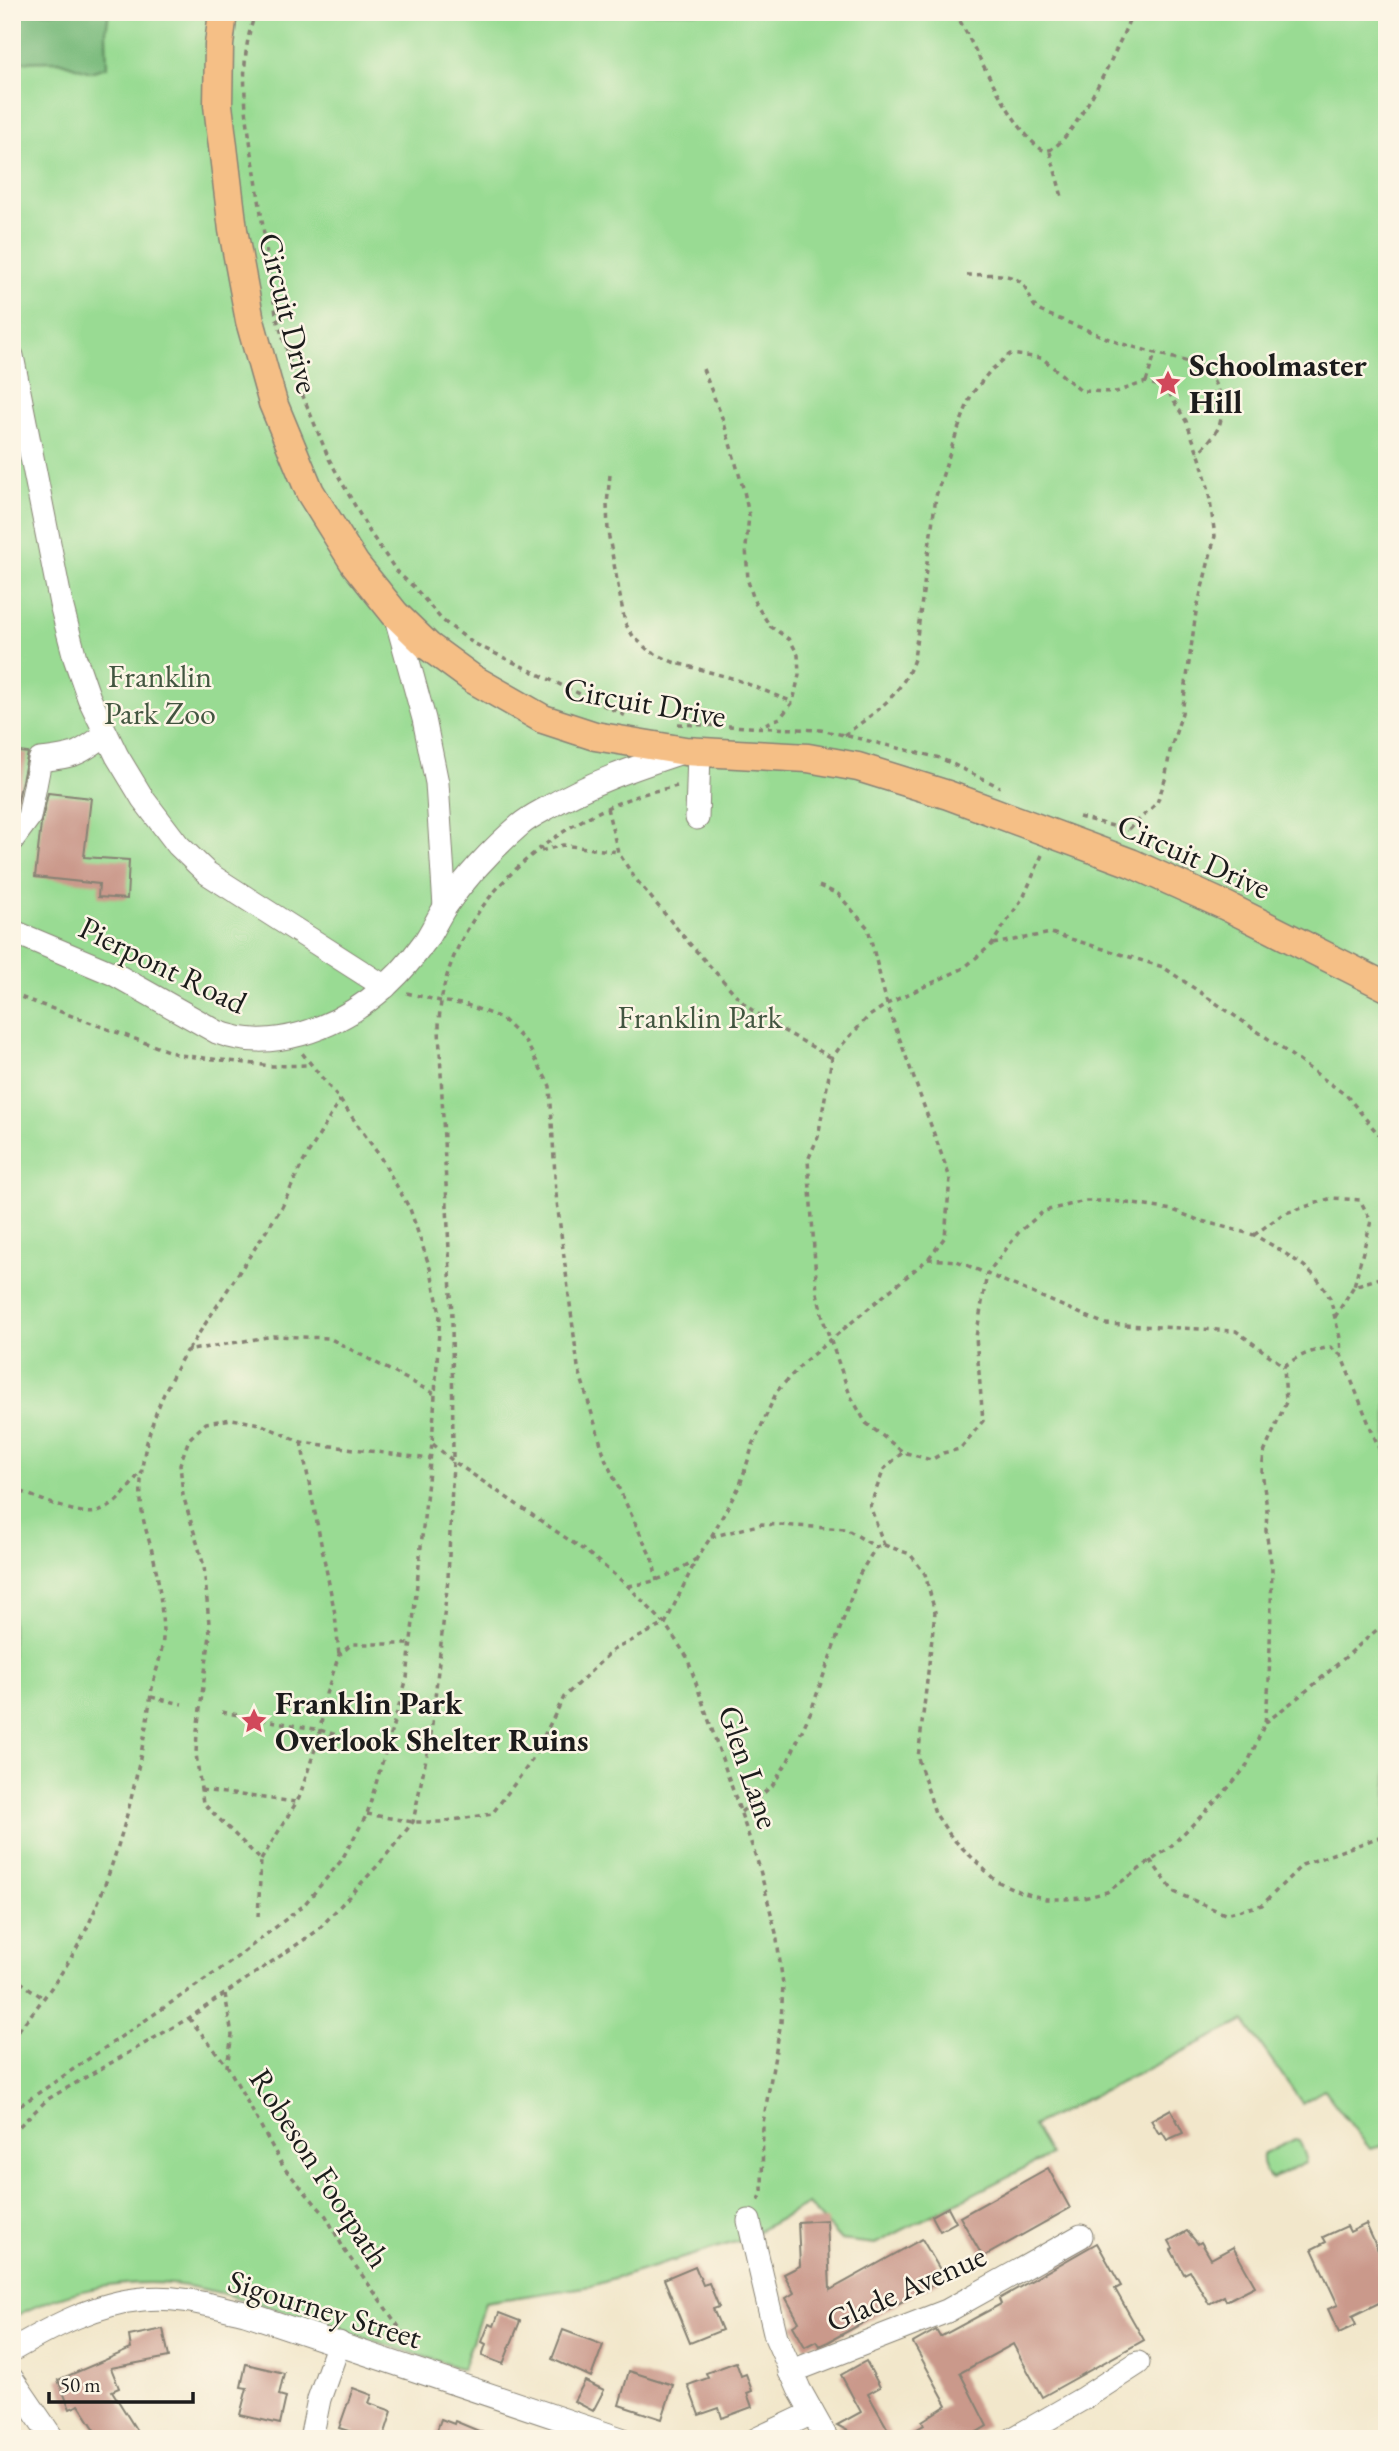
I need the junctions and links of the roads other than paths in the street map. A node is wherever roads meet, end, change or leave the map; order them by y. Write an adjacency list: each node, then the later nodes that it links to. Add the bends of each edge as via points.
1 (223, 12): 3 (main road, Circuit Drive, via 218,105 233,230 250,321 273,403 310,492 355,564)
2 (12, 356): 4 (street, via 61,604 75,658)
3 (396, 614): 5 (main road, Circuit Drive, via 428,646 473,679 542,719 595,736); 8 (street, via 437,782)
4 (106, 734): 7 (street, via 71,757 40,760 29,817); 10 (street, via 143,799 178,845 207,873)
5 (692, 752): 6 (street); 8 (street, Pierpont Road, via 615,773 522,823 479,864); 11 (main road, Circuit Drive, via 808,758 858,767 948,795 1131,863)
6 (697, 818)
7 (12, 840)
8 (445, 907): 10 (street, Pierpont Road, via 413,957)
9 (12, 931): 10 (street, Pierpont Road, via 114,974 231,1037 260,1041 294,1035 343,1018)
10 (385, 987)
11 (1387, 987)
12 (749, 2221): 17 (street, via 770,2321)
13 (1081, 2236): 17 (street, Glade Avenue, via 947,2311)
14 (339, 2343): 15 (street, Sigourney Street, via 245,2313 184,2301 144,2299 93,2310); 21 (street, via 319,2399); 22 (street, Sigourney Street)
15 (12, 2350)
16 (1138, 2363): 25 (street)
17 (790, 2372): 19 (street)
18 (12, 2379): 20 (street)
19 (812, 2413): 23 (street); 24 (street)
20 (53, 2439)
21 (311, 2439)
22 (621, 2439)
23 (757, 2439)
24 (827, 2439)
25 (1013, 2439)

